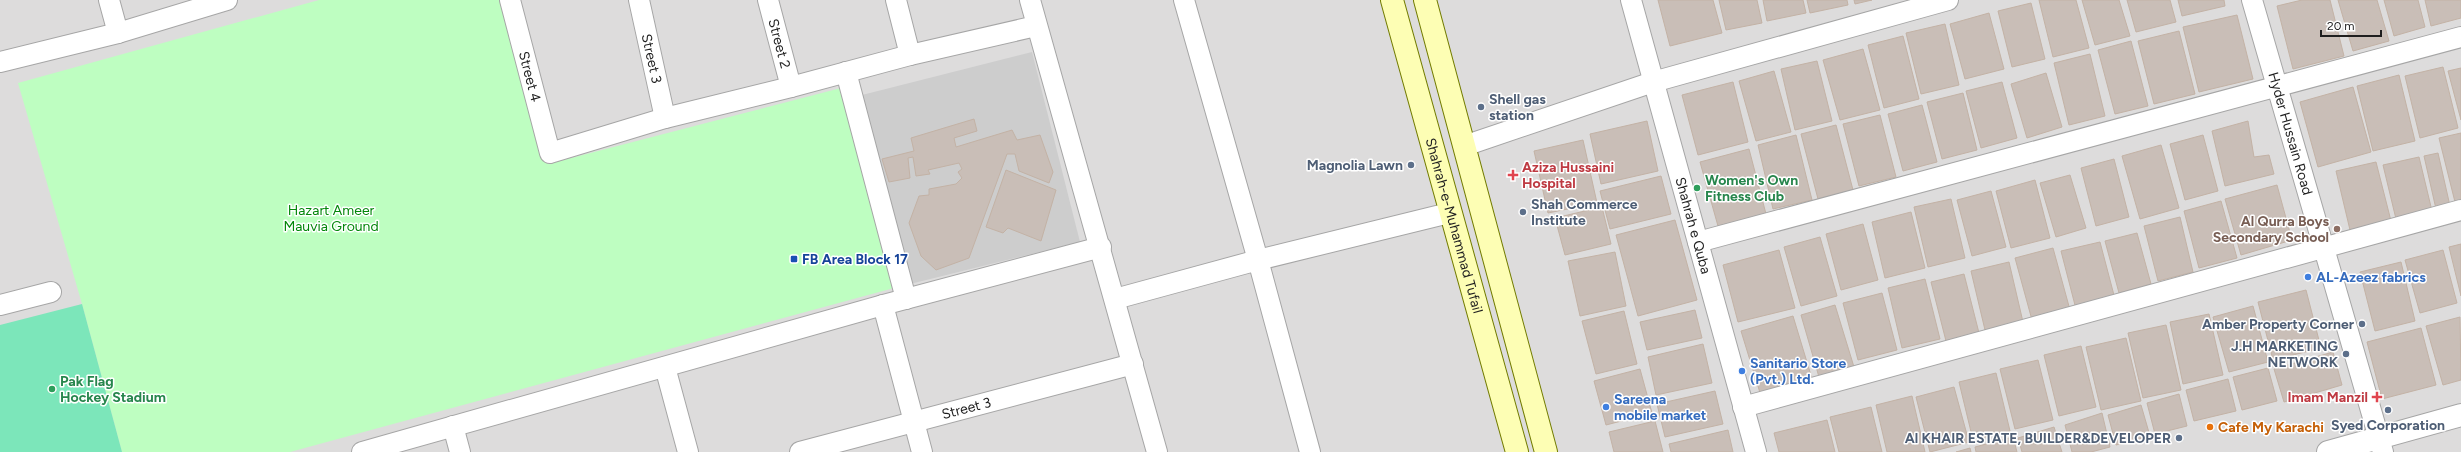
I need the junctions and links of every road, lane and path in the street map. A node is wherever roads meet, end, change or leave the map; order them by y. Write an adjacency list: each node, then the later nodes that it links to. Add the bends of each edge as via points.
1 (109, 0): 15 (street)
2 (227, 0): 15 (street)
3 (510, 0): 23 (street, Street 4, via 550,153)
4 (639, 0): 23 (street, Street 3)
5 (768, 0): 21 (street, Street 2)
6 (896, 0): 17 (street)
7 (1030, 0): 14 (street)
8 (1184, 0): 30 (street)
9 (1392, 0): 26 (main road, Shahrah-e-Muhammad Tufail)
10 (1425, 0): 24 (main road)
11 (1631, 0): 20 (street, Shahrah e Quba)
12 (1948, 0): 20 (street)
13 (2252, 0): 22 (street, Hyder Hussain Road)
14 (1036, 26): 17 (street); 28 (street)
15 (118, 33): 18 (street)
16 (2461, 36): 22 (street)
17 (910, 55): 19 (street)
18 (0, 62)
19 (846, 72): 21 (street); 33 (street)
20 (1653, 82): 24 (street); 27 (street, Shahrah e Quba)
21 (791, 87): 23 (street)
22 (2277, 87): 27 (street); 29 (street, Hyder Hussain Road)
23 (665, 118)
24 (1464, 146): 51 (main road)
25 (2461, 210): 29 (street)
26 (1449, 213): 30 (street); 50 (main road, Shahrah-e-Muhammad Tufail)
27 (1698, 242): 38 (street, Shahrah e Quba)
28 (1101, 247): 32 (street); 33 (street)
29 (2324, 248): 38 (street); 42 (street, Hyder Hussain Road)
30 (1258, 260): 32 (street); 49 (street)
31 (51, 292): 34 (street)
32 (1115, 298): 36 (street)
33 (906, 299): 35 (street)
34 (0, 305)
35 (883, 305): 37 (street); 40 (street)
36 (1133, 364): 40 (street, Street 3); 48 (street)
37 (665, 367): 41 (street); 45 (street)
38 (1743, 407): 52 (street, Shahrah e Quba)
39 (2461, 415): 42 (street)
40 (915, 422): 46 (street, Street 3); 47 (street)
41 (453, 426): 43 (street); 44 (street)
42 (2381, 445): 53 (street)
43 (362, 452)
44 (460, 452)
45 (688, 452)
46 (800, 452)
47 (922, 452)
48 (1157, 452)
49 (1310, 452)
50 (1517, 452)
51 (1546, 452)
52 (1756, 452)
53 (2328, 452)

